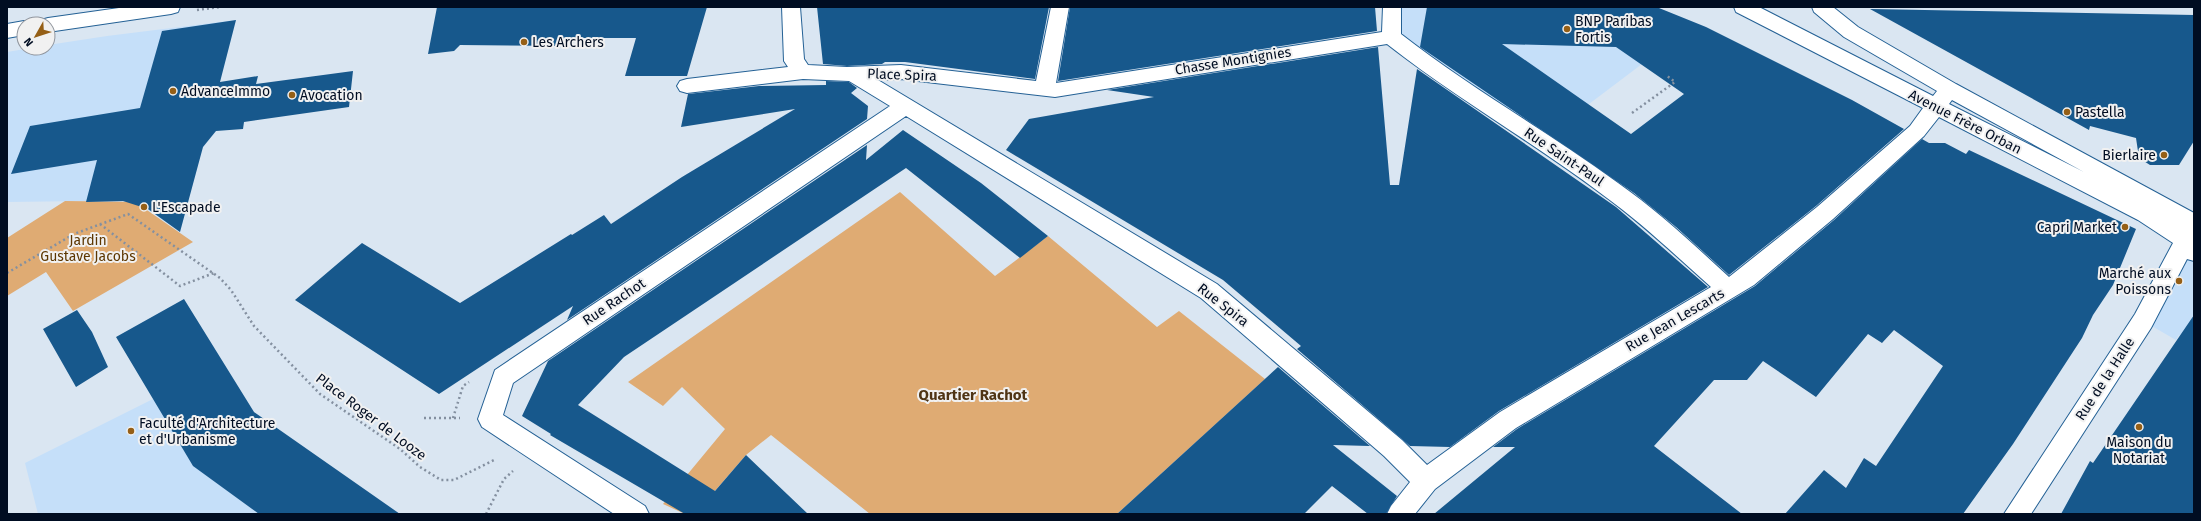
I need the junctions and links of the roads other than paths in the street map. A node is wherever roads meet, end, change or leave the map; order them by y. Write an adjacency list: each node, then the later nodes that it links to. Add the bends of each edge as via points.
1 (165, 7): 7 (street)
2 (791, 7): 9 (street, via 794,61)
3 (1060, 7): 12 (street)
4 (1392, 7): 8 (street)
5 (1742, 7): 15 (street, Avenue Frère Orban)
6 (1821, 7): 13 (street, Avenue Frère Orban, via 1851,32)
7 (56, 24)
8 (1391, 38): 12 (street, Chasse Montignies, via 1055,90); 18 (street, Rue Saint-Paul, via 1428,68 1610,188 1662,229)
9 (803, 72): 10 (street); 11 (street)
10 (854, 74): 12 (street, Place Spira, via 901,72); 14 (street, Place Spira)
11 (687, 86)
12 (1045, 87)
13 (1949, 89): 15 (street, Rue Jean Lescarts); 17 (street, Avenue Frère Orban)
14 (906, 106): 16 (street, Place Spira); 20 (street, Rue Rachot, via 503,377 490,419)
15 (1935, 107): 17 (street, Avenue Frère Orban); 18 (street, Rue Jean Lescarts, via 1917,131 1825,213 1746,278)
16 (996, 161): 19 (street, Rue Spira, via 1209,291 1393,448)
17 (2192, 235): 22 (street, Rue de la Halle, via 2143,321)
18 (1728, 289): 19 (street, Rue Jean Lescarts, via 1508,420)
19 (1426, 481): 21 (street, Rue Jean Lescarts)
20 (636, 514)
21 (1400, 514)
22 (2017, 514)

